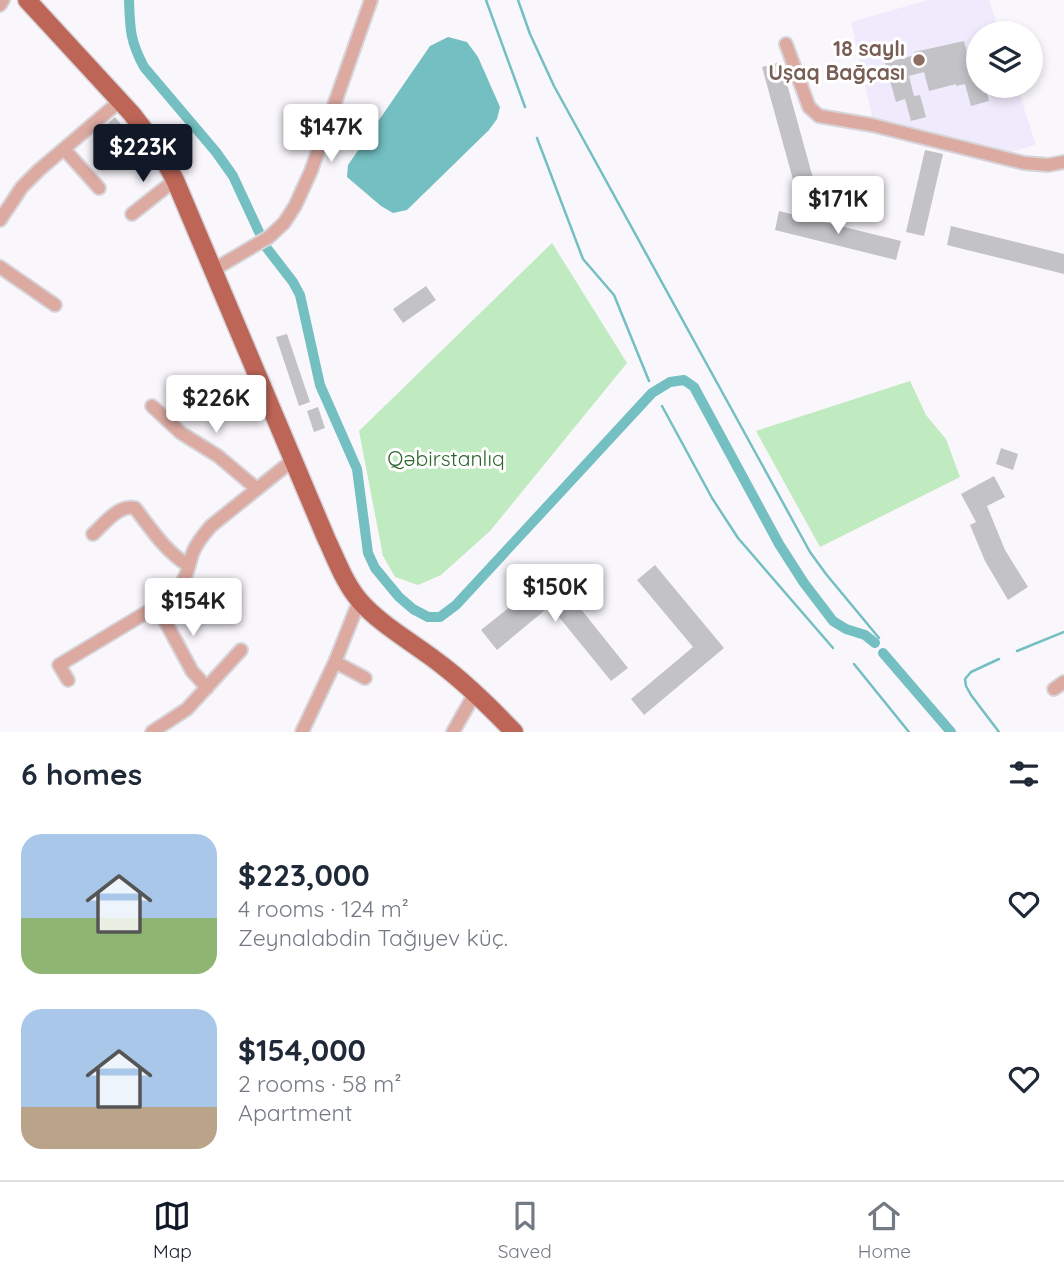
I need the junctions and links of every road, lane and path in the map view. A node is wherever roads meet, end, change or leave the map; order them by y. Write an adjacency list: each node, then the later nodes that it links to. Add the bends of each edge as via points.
1 (4, 0): 4 (street)
2 (27, 0): 6 (main road)
3 (371, 0): 14 (street, via 295,206 269,237)
4 (0, 5)
5 (786, 44): 8 (street, via 809,107 819,116 1024,163)
6 (120, 101): 7 (street); 9 (main road, via 154,143)
7 (64, 149): 10 (street); 12 (street, via 22,187)
8 (1064, 162)
9 (174, 180): 11 (street); 14 (main road)
10 (99, 188)
11 (132, 214)
12 (0, 218)
13 (0, 267): 15 (street)
14 (213, 270): 17 (main road)
15 (55, 304)
16 (152, 406): 18 (street)
17 (293, 460): 18 (street); 21 (main road, via 342,574)
18 (257, 489): 20 (street, via 206,532)
19 (93, 534): 20 (street, via 130,506 165,547)
20 (189, 566): 22 (street, via 178,588)
21 (361, 602): 24 (street); 28 (main road)
22 (157, 606): 26 (street, via 60,665); 27 (street, via 192,671)
23 (241, 650): 27 (street)
24 (335, 662): 25 (street); 30 (street)
25 (365, 678)
26 (68, 680)
27 (207, 688): 29 (street, via 187,709)
28 (475, 693): 31 (street); 32 (main road)
29 (152, 732)
30 (303, 732)
31 (453, 732)
32 (514, 732)

